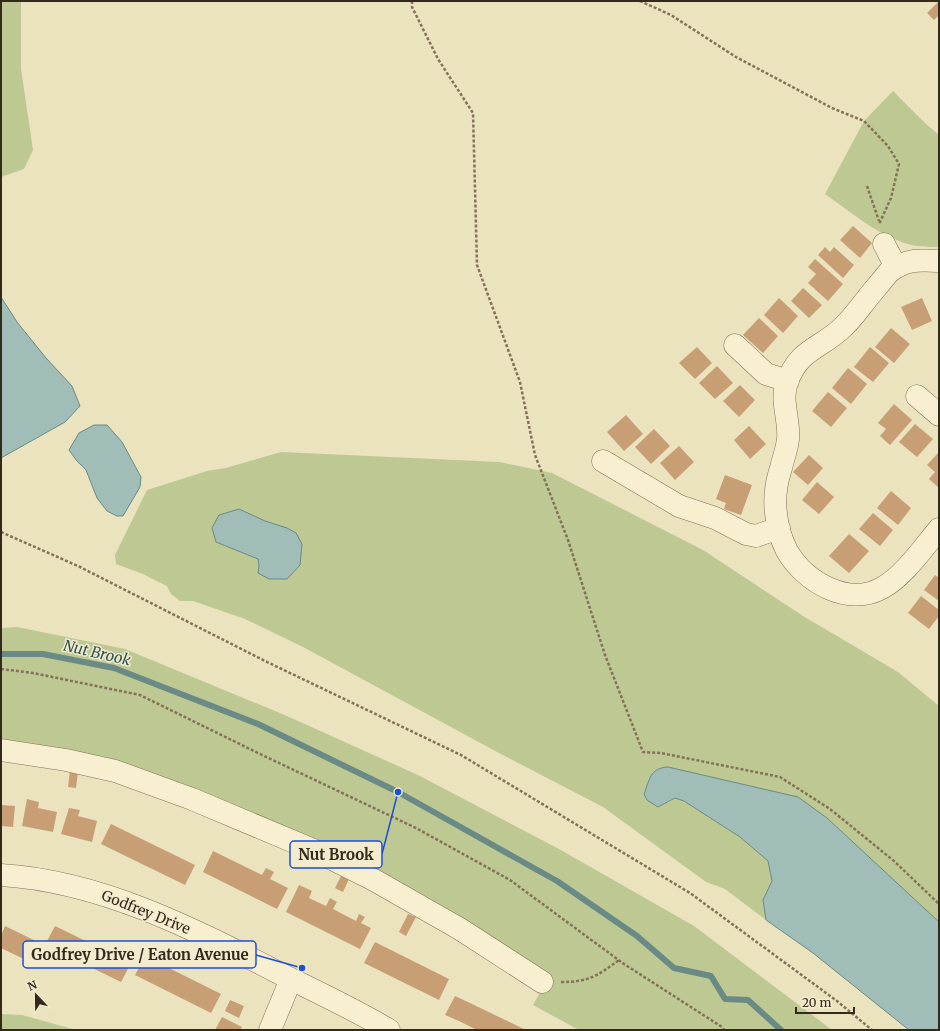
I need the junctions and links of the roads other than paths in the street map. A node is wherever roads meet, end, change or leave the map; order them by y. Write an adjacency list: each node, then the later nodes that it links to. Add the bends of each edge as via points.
1 (883, 236): 3 (street)
2 (939, 261): 3 (street, via 911,261)
3 (896, 267): 5 (street, via 842,329 805,354)
4 (734, 345): 5 (street, via 766,374)
5 (788, 381): 9 (street, via 785,398 788,441 776,492)
6 (917, 396): 7 (street)
7 (939, 415)
8 (602, 461): 9 (street, via 679,506 716,518 746,534 756,536)
9 (779, 528): 10 (street, via 787,551 800,568 814,580 834,590 851,594 873,592 883,587 903,570)
10 (939, 529)
11 (1, 750): 14 (street, via 115,771 192,799 312,849 374,880 460,929)
12 (1, 875): 13 (street, Godfrey Drive, via 49,881 92,891 132,905 216,941)
13 (291, 979): 15 (street); 16 (street, Godfrey Drive)
14 (542, 982)
15 (270, 1030)
16 (389, 1030)

